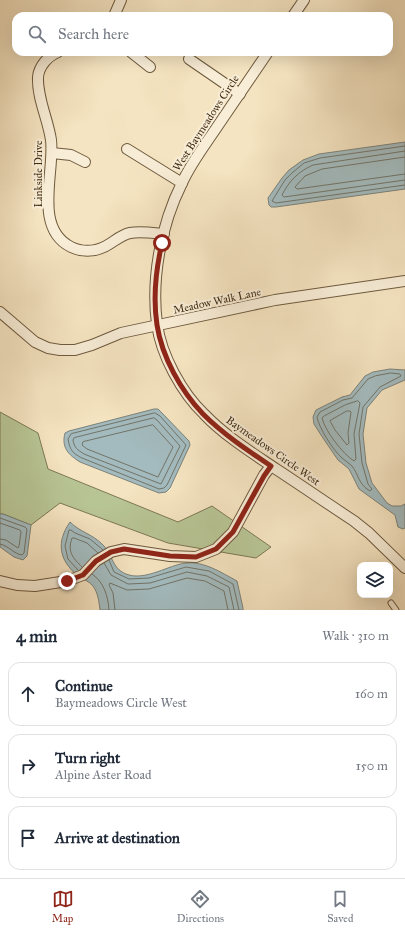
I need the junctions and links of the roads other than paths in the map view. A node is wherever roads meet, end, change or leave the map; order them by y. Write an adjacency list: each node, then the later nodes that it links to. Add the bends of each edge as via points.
1 (121, 0): 3 (street)
2 (304, 0): 4 (street)
3 (116, 12)
4 (296, 12)
5 (51, 56): 12 (street, Linkside Drive, via 41,66 38,87 51,138)
6 (136, 56): 9 (street)
7 (265, 56): 10 (street, West Baymeadows Circle)
8 (189, 59): 10 (street)
9 (150, 67)
10 (240, 94): 14 (street, West Baymeadows Circle)
11 (127, 149): 14 (street)
12 (52, 153): 13 (street, via 71,155); 15 (street, Linkside Drive, via 49,210 56,234 63,242 72,248 92,251 103,248 129,233)
13 (85, 162)
14 (182, 183): 15 (street, West Baymeadows Circle)
15 (164, 234): 18 (street, Baymeadows Circle West, via 155,294)
16 (405, 281): 18 (street, Meadow Walk Lane, via 275,300)
17 (0, 312): 18 (street, Meadow Walk Lane, via 35,342 60,350 75,350 121,333)
18 (157, 326): 19 (street, Baymeadows Circle West, via 165,356 194,403 223,432)
19 (271, 466): 20 (street, Baymeadows Circle West, via 354,521); 21 (street, via 233,532 216,549 196,557 124,549 111,552 96,561 83,575 67,581 35,586)
20 (405, 568)
21 (0, 581)
22 (391, 603): 23 (lane)
23 (396, 610)

